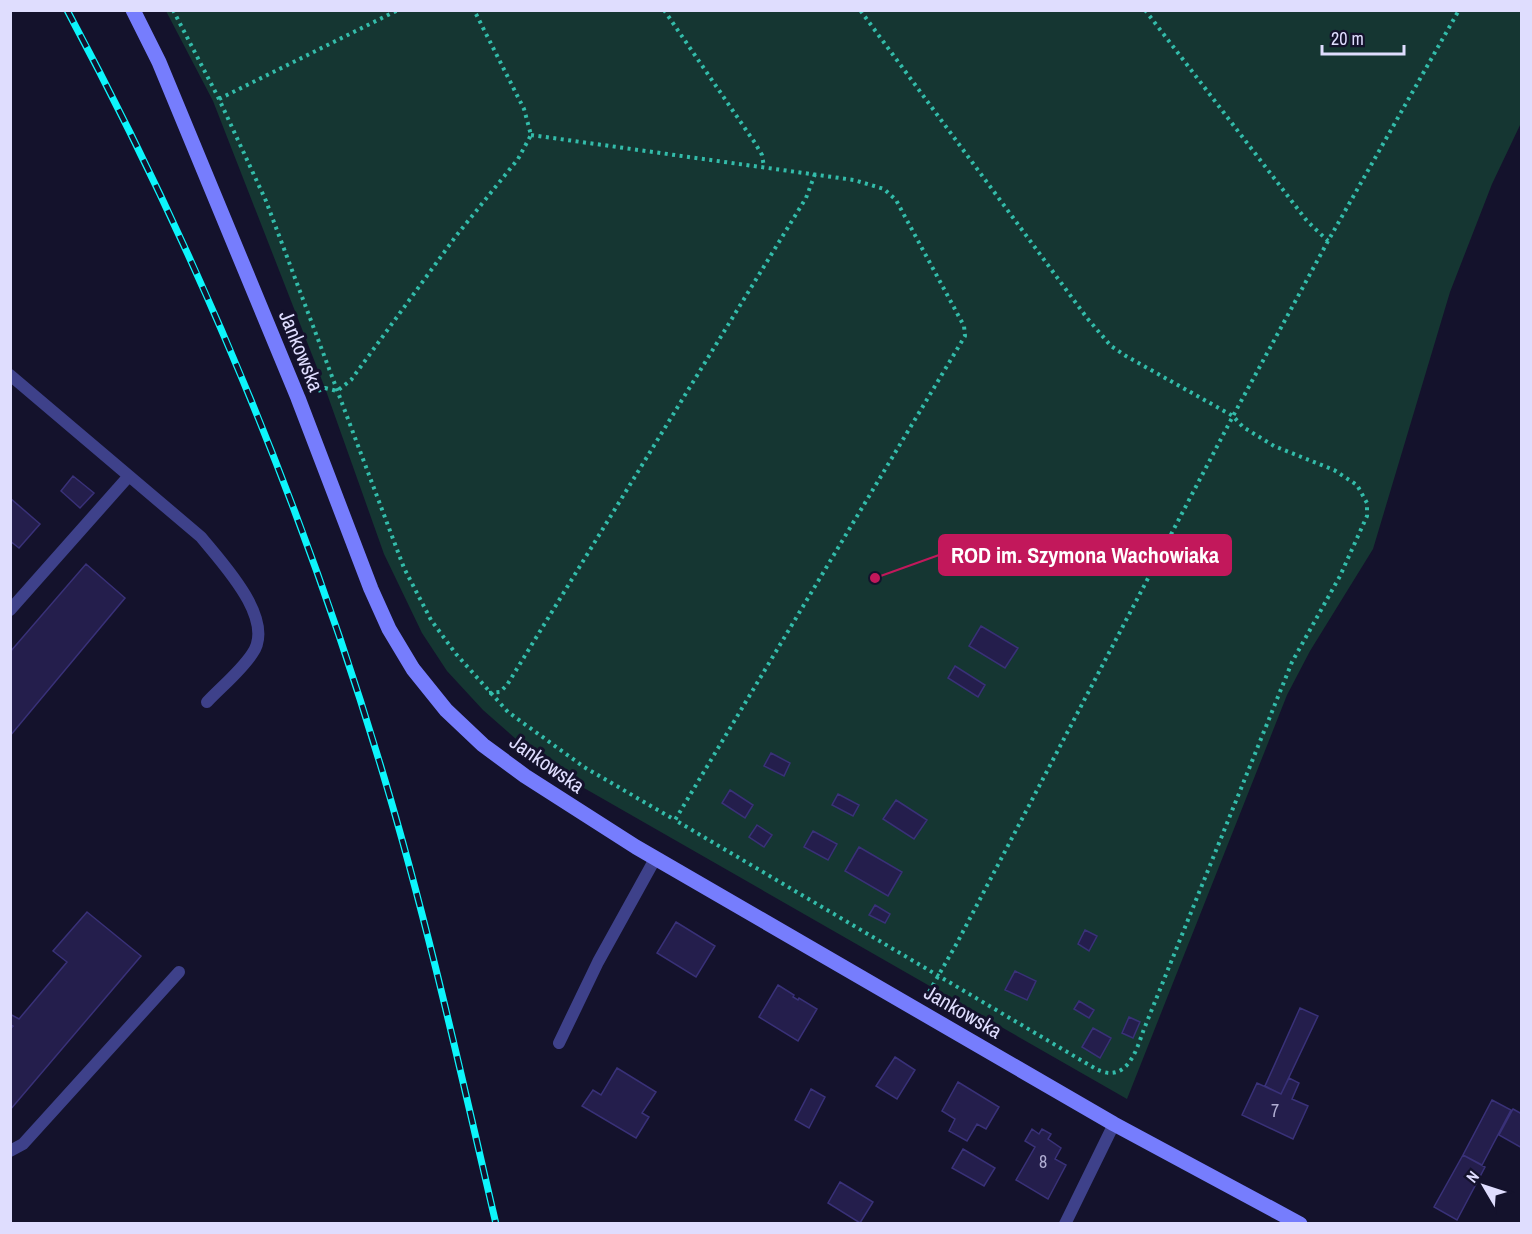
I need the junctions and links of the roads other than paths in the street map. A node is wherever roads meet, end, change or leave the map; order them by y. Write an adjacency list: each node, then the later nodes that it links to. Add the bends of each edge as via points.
1 (133, 10): 6 (street, Jankowska, via 159,62 298,398 371,589 413,669 446,710 483,745 572,808)
2 (10, 375): 3 (lane)
3 (128, 477): 4 (lane); 5 (lane, via 201,537 255,613 259,635 253,653)
4 (10, 610)
5 (207, 702)
6 (655, 859): 8 (lane); 9 (street, Jankowska)
7 (179, 972): 10 (lane, via 23,1144)
8 (559, 1043)
9 (1114, 1124): 11 (lane); 12 (street, Jankowska)
10 (10, 1151)
11 (1065, 1224)
12 (1300, 1224)

